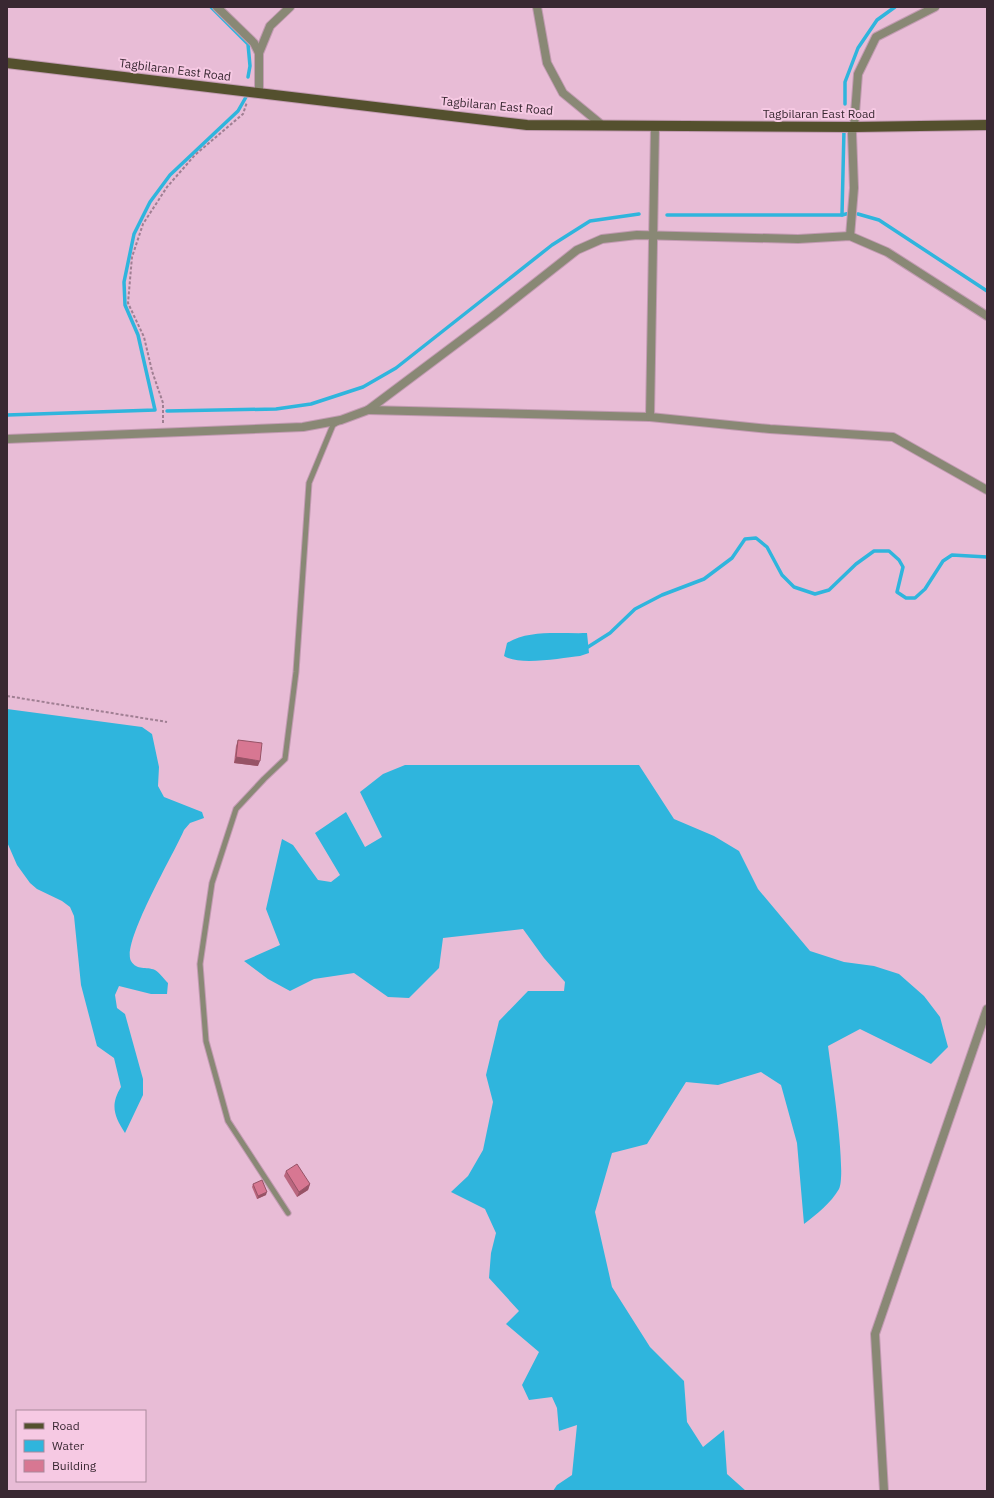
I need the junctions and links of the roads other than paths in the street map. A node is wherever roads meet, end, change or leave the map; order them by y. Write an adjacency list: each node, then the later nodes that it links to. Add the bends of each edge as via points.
1 (216, 7): 5 (street, via 254,43)
2 (290, 7): 5 (street, via 270,26)
3 (537, 7): 8 (street, via 547,63 563,94)
4 (935, 7): 11 (street, via 876,37 858,74)
5 (259, 52): 7 (street)
6 (7, 63): 7 (main road, Tagbilaran East Road)
7 (255, 92): 8 (main road, Tagbilaran East Road, via 527,125)
8 (602, 125): 10 (main road, Tagbilaran East Road)
9 (987, 125): 11 (main road, Tagbilaran East Road)
10 (655, 126): 11 (main road, Tagbilaran East Road); 12 (street)
11 (854, 127): 13 (street, via 854,188)
12 (654, 236): 13 (street, via 798,239); 15 (street, via 602,238 577,250); 16 (street)
13 (850, 236): 14 (street, via 887,252)
14 (987, 316)
15 (368, 410): 16 (street); 17 (street)
16 (650, 417): 19 (street, via 770,429 893,437)
17 (341, 420): 18 (street, via 303,427); 21 (lane, via 333,425 308,483 296,672 285,759 236,809 212,883 200,964 206,1041 228,1121)
18 (7, 439)
19 (987, 490)
20 (987, 1009): 22 (street, via 874,1334)
21 (288, 1213)
22 (884, 1491)

